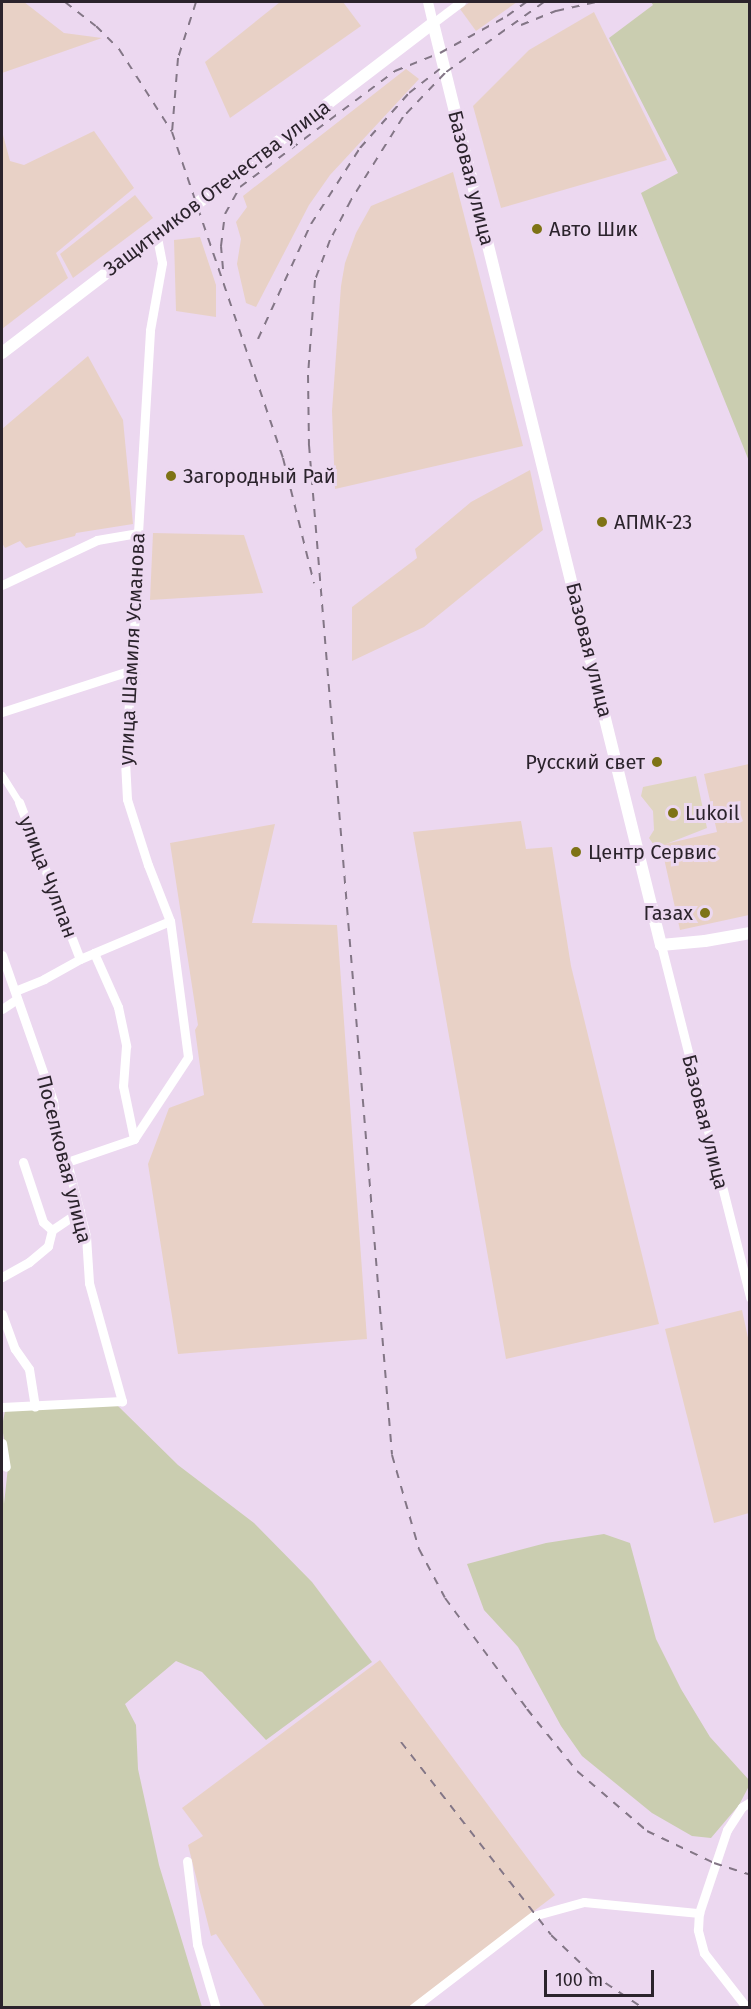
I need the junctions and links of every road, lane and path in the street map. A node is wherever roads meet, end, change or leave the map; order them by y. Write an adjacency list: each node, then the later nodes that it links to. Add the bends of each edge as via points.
1 (428, 2): 3 (street, Базовая улица)
2 (461, 2): 3 (street)
3 (434, 23): 4 (main road, Защитников Отечества улица); 14 (main road, Базовая улица)
4 (156, 233): 5 (main road, Защитников Отечества улица); 6 (street, улица Шамиля Усманова, via 162,263 150,330)
5 (2, 353)
6 (138, 533): 7 (street, via 97,540); 8 (street, улица Шамиля Усманова)
7 (2, 585)
8 (132, 670): 9 (street); 12 (street, улица Шамиля Усманова, via 125,761 127,799)
9 (2, 710)
10 (2, 775): 11 (street)
11 (19, 802): 17 (street, улица Чулпан)
12 (170, 921): 15 (street); 20 (street, улица Шамиля Усманова, via 188,1057)
13 (750, 933): 14 (main road)
14 (661, 945): 26 (street, Базовая улица)
15 (94, 953): 17 (street, улица Чулпан); 20 (street, улица Чулпан, via 117,1007 126,1046 123,1086)
16 (2, 956): 18 (street, Поселковая улица)
17 (80, 959): 18 (street)
18 (16, 995): 19 (street); 22 (street, Поселковая улица, via 53,1101 58,1142)
19 (2, 1009)
20 (134, 1139): 22 (street)
21 (23, 1162): 24 (street, via 43,1222)
22 (67, 1162): 23 (street, Поселковая улица)
23 (80, 1211): 24 (street); 29 (street, Поселковая улица, via 86,1236 88,1283 122,1401)
24 (52, 1230): 25 (street, via 48,1246)
25 (2, 1277)
26 (750, 1298)
27 (2, 1314): 29 (street, via 15,1349 29,1369)
28 (2, 1407): 29 (street)
29 (35, 1407)
30 (2, 1443): 31 (street)
31 (6, 1467)
32 (750, 1802): 34 (street, via 742,1807 727,1830)
33 (187, 1861): 35 (street, via 197,1944)
34 (699, 1913): 36 (street, via 584,1902 533,1916); 37 (street, via 698,1930 704,1953)
35 (216, 2007)
36 (413, 2007)
37 (747, 2007)

